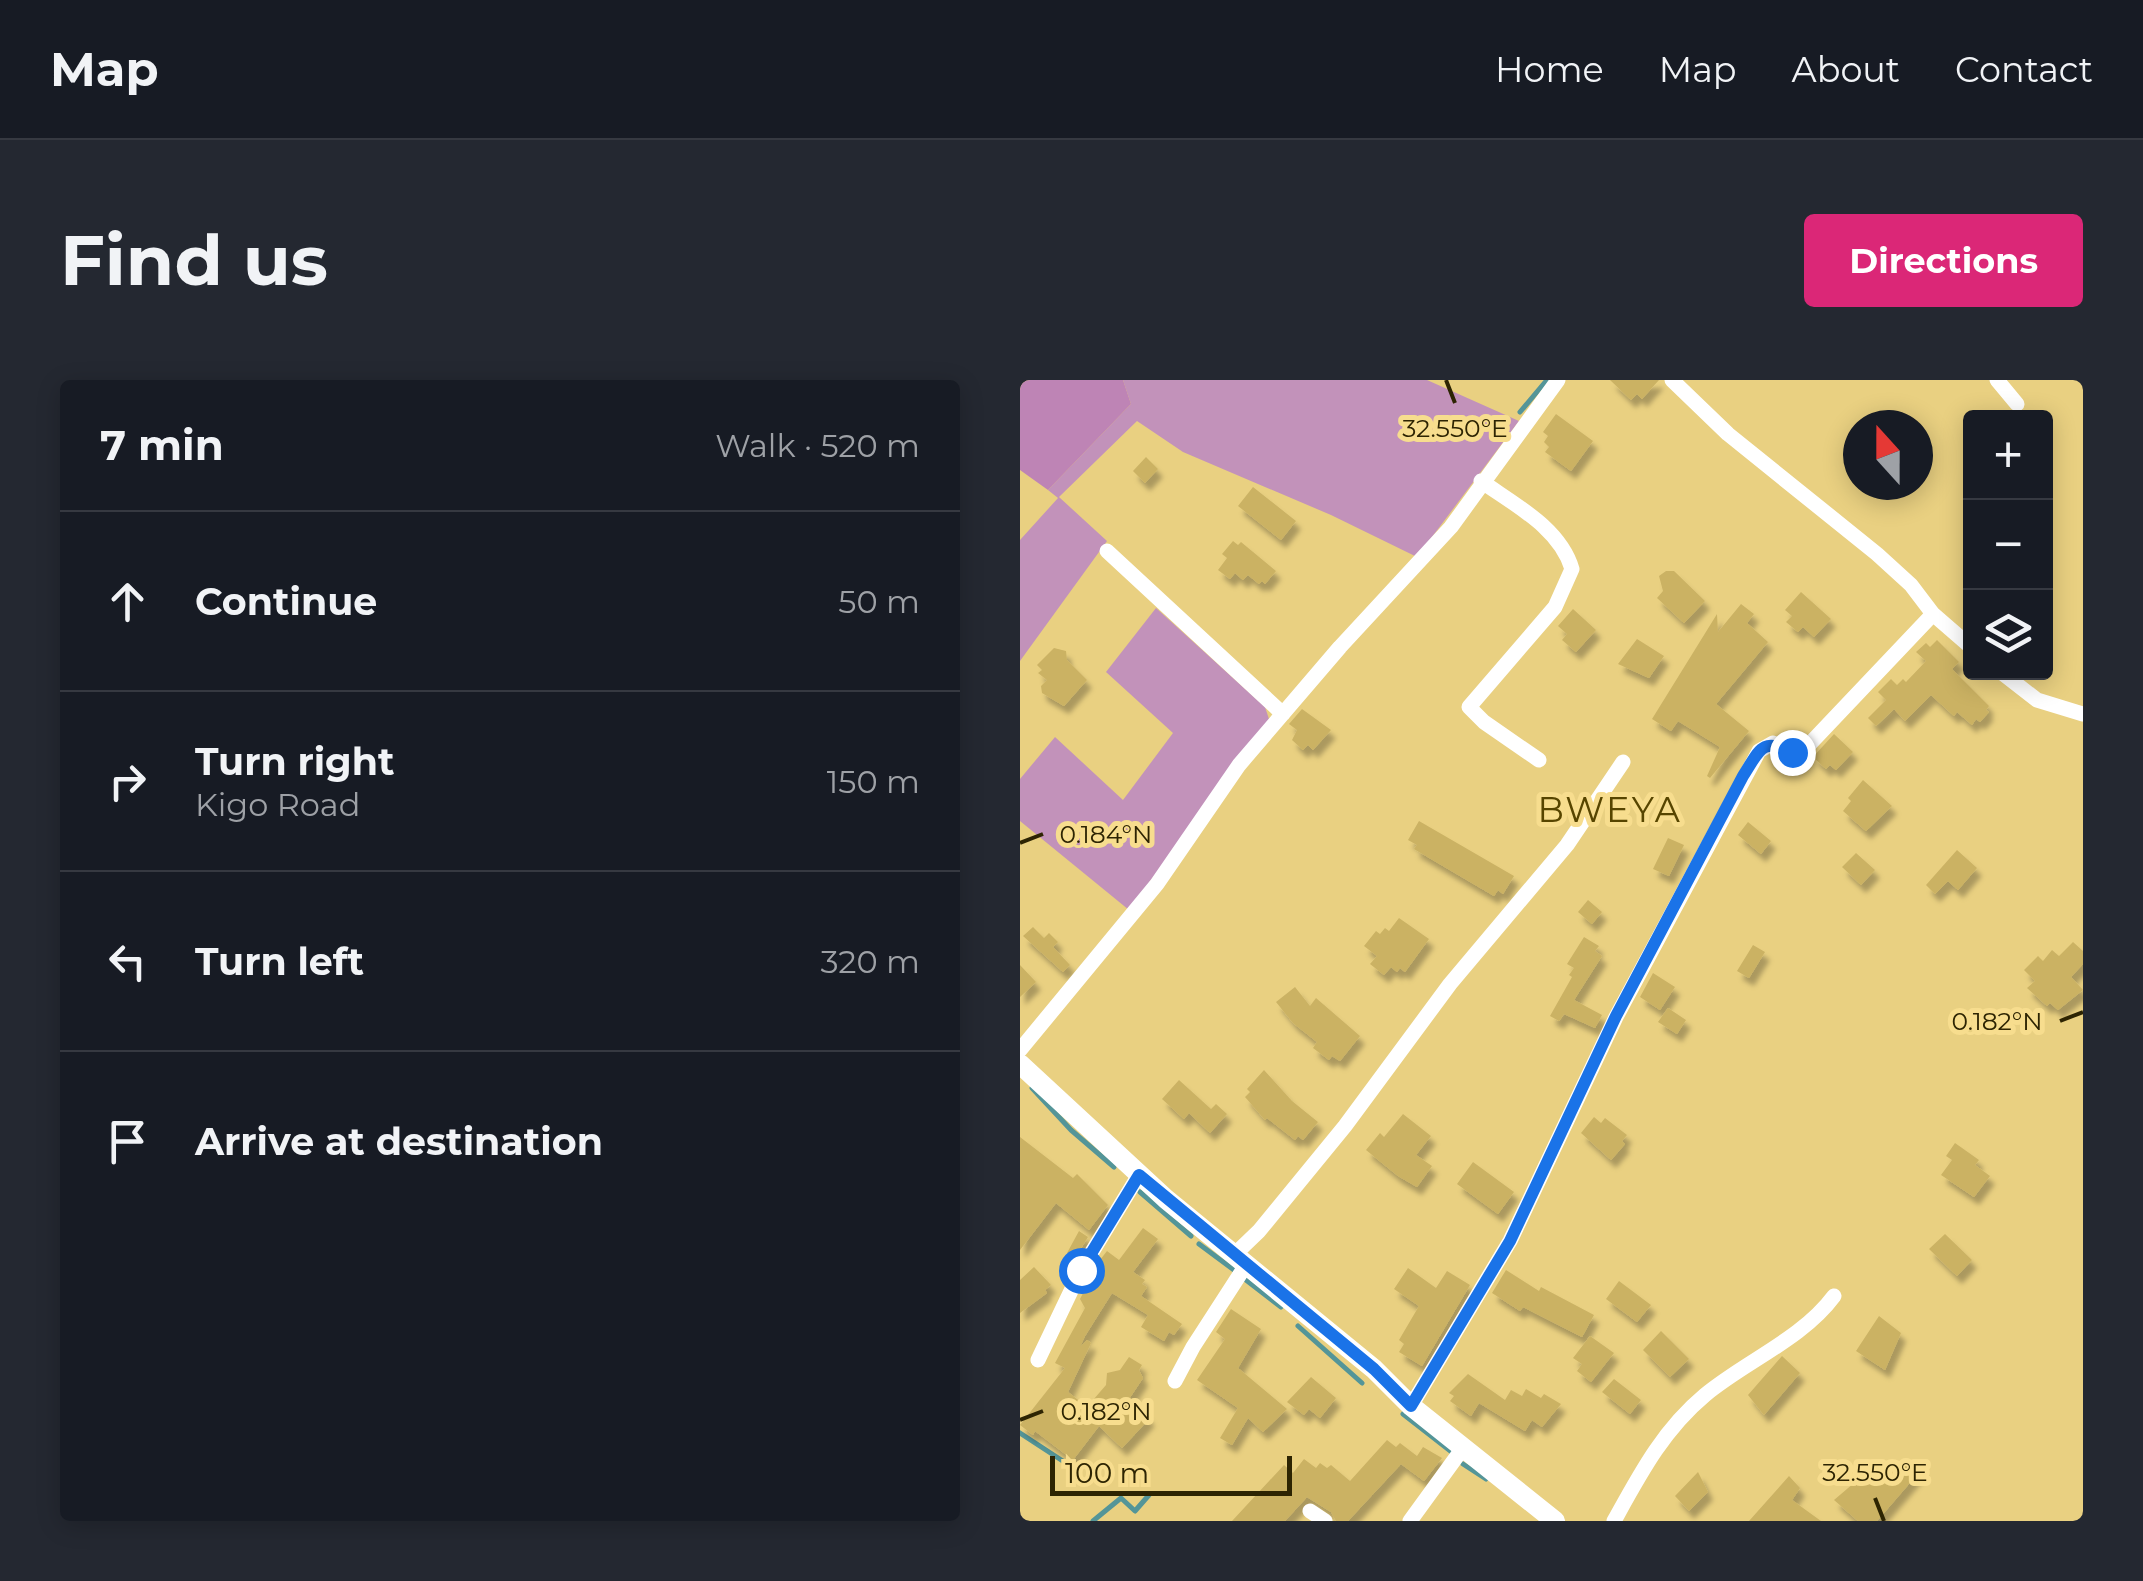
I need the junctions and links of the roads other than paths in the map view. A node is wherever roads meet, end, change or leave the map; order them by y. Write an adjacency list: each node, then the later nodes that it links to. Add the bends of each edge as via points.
1 (1558, 380): 5 (street)
2 (1672, 380): 7 (street, via 1889,564)
3 (1998, 380): 4 (street)
4 (2018, 404)
5 (1482, 481): 10 (street, via 1450,527); 12 (street, via 1543,526 1563,546 1572,569 1555,608 1469,707)
6 (1107, 551): 10 (street)
7 (1933, 614): 8 (street); 21 (street, via 1804,750 1773,744 1759,751 1616,1016 1510,1241)
8 (1963, 641)
9 (2011, 680): 11 (street, via 2037,700)
10 (1283, 714): 14 (street)
11 (2083, 714)
12 (1539, 760)
13 (1623, 762): 17 (street, via 1567,844 1450,984)
14 (1020, 1050)
15 (1020, 1064): 16 (street)
16 (1139, 1175): 17 (street); 19 (street, via 1081,1270)
17 (1240, 1260): 20 (street); 21 (street)
18 (1834, 1296): 27 (street, via 1819,1316 1682,1416 1653,1451)
19 (1038, 1360)
20 (1175, 1381)
21 (1411, 1406): 22 (street)
22 (1463, 1448): 25 (street); 26 (street)
23 (1310, 1511): 24 (street)
24 (1324, 1521)
25 (1410, 1521)
26 (1554, 1521)
27 (1614, 1521)

